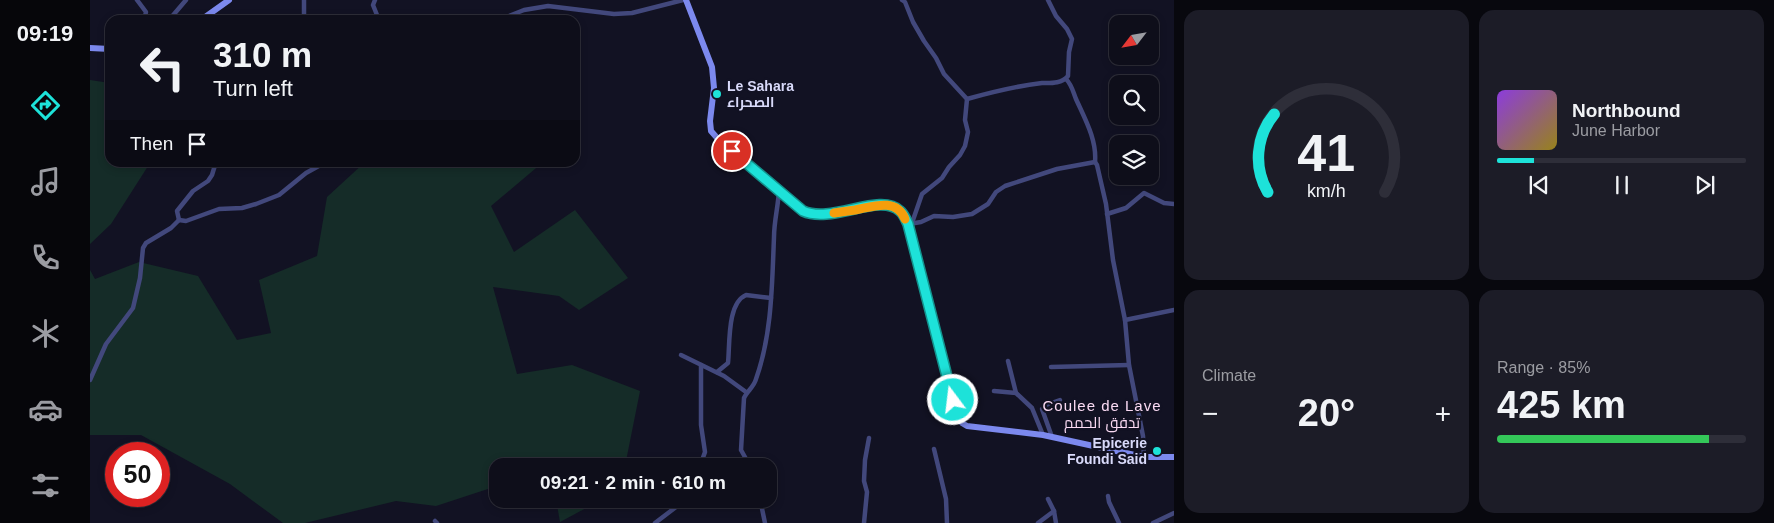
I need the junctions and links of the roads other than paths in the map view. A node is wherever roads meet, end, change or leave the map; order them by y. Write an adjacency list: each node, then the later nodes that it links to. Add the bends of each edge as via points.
1 (137, 0): 9 (street)
2 (186, 0): 10 (street)
3 (228, 0): 11 (main road)
4 (304, 0): 12 (street)
5 (375, 0): 13 (street, via 373,6)
6 (685, 0): 14 (street, via 632,13 548,6); 22 (main road, via 712,67 711,131)
7 (902, 0): 18 (street, via 944,74)
8 (1048, 0): 17 (street, via 1072,39)
9 (145, 15)
10 (173, 15)
11 (208, 15)
12 (305, 15)
13 (377, 15)
14 (512, 15)
15 (90, 48): 16 (main road)
16 (105, 49)
17 (1066, 79): 18 (street, via 1020,85); 19 (street, via 1089,127 1096,153)
18 (967, 99): 26 (street, via 965,146 942,178 922,194 914,220)
19 (1095, 162): 24 (street); 26 (street, via 1058,169 1005,186 988,204 972,214 934,216)
20 (214, 167): 25 (street, via 208,180 193,190 177,211)
21 (317, 167): 25 (street, via 279,195 256,204 219,209 186,221)
22 (779, 191): 26 (main road, via 811,215 886,204 899,210); 27 (street)
23 (1174, 204): 24 (street, via 1164,203 1144,193 1126,208)
24 (1107, 214): 29 (street)
25 (179, 220): 36 (street, via 143,248 133,308 106,344)
26 (908, 224): 41 (main road, via 959,419 967,426)
27 (771, 298): 35 (street, via 746,295 737,302 730,319 728,363); 38 (street, via 764,356 754,384)
28 (1174, 310): 29 (street)
29 (1124, 320): 33 (street)
30 (681, 354): 32 (street)
31 (1008, 361): 39 (street)
32 (701, 365): 35 (street); 47 (street)
33 (1129, 365): 34 (street); 45 (street)
34 (1051, 367)
35 (717, 372): 38 (street)
36 (90, 380)
37 (994, 391): 39 (street)
38 (746, 392): 48 (street, via 742,416 742,450)
39 (1016, 393): 41 (street, via 1032,408)
40 (1060, 400): 42 (street, via 1042,409)
41 (1043, 435): 42 (main road)
42 (1052, 437): 45 (main road)
43 (869, 438): 57 (street, via 865,460 867,492)
44 (934, 449): 58 (street)
45 (1144, 457): 46 (main road)
46 (1174, 457)
47 (703, 458)
48 (746, 458)
49 (1108, 496): 61 (street)
50 (1048, 499): 53 (street)
51 (676, 508): 55 (street)
52 (762, 508): 56 (street)
53 (1054, 511): 59 (street); 60 (street)
54 (1174, 513): 62 (street)
55 (655, 523)
56 (765, 523)
57 (864, 523)
58 (948, 523)
59 (1038, 523)
60 (1056, 523)
61 (1119, 523)
62 (1152, 523)

